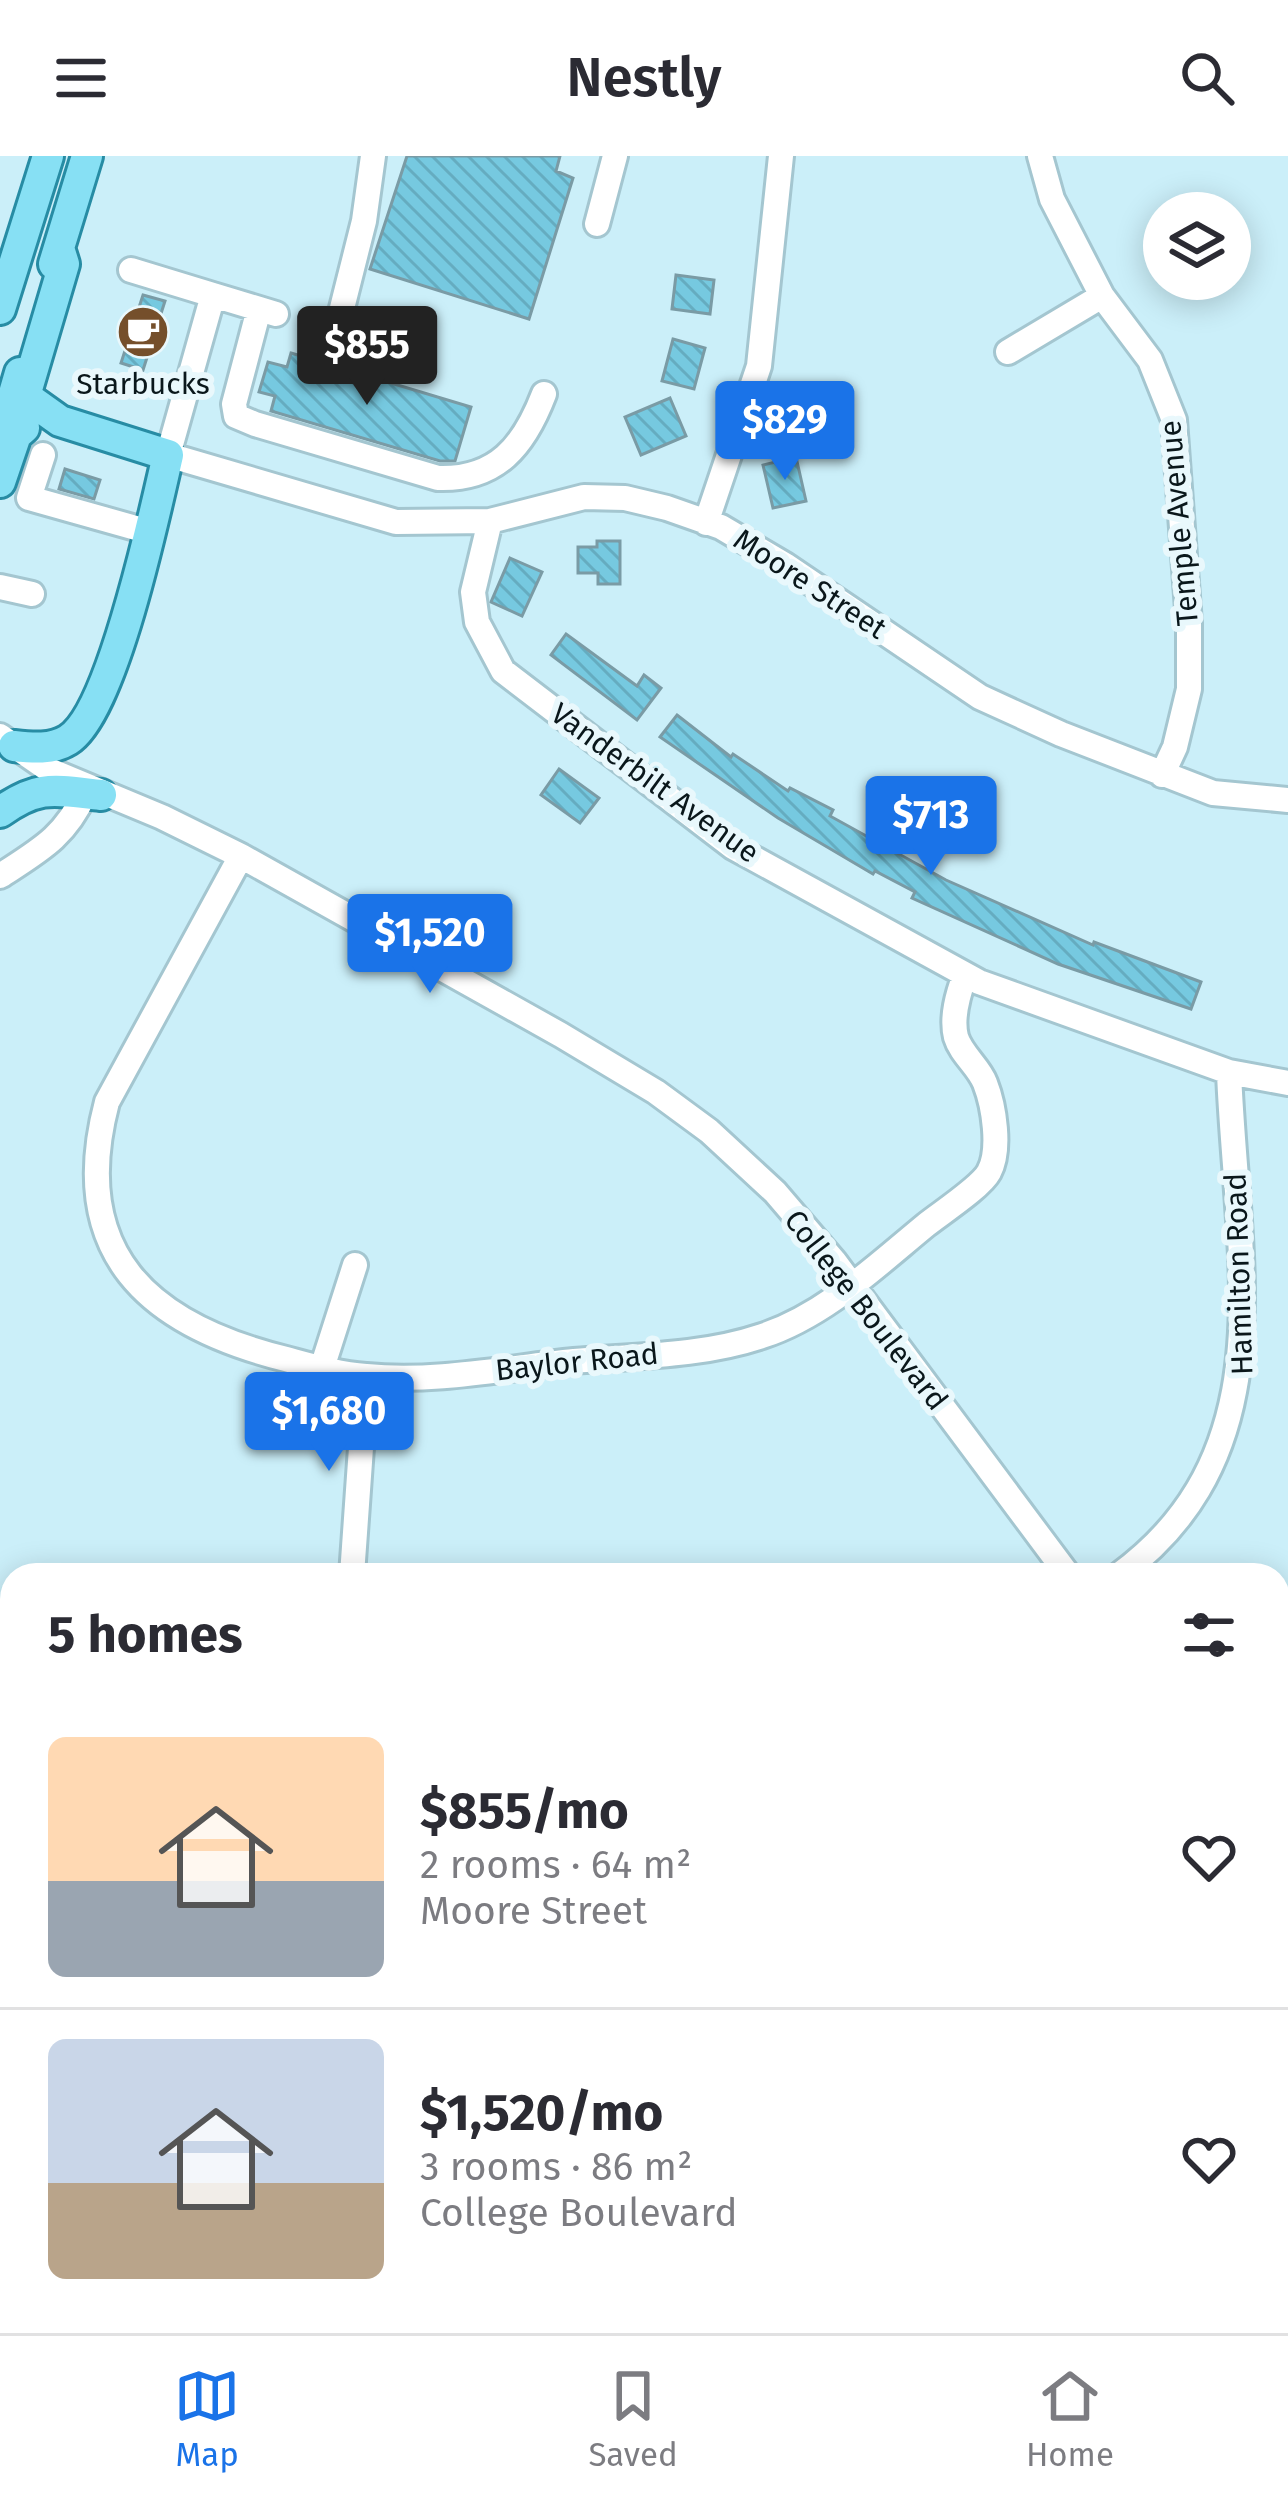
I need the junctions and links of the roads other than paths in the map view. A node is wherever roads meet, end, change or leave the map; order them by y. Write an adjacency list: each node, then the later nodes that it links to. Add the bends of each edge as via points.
1 (48, 156): 12 (main road)
2 (87, 156): 8 (main road)
3 (373, 156): 13 (street)
4 (614, 156): 7 (street)
5 (781, 156): 22 (street, via 759,366)
6 (1040, 156): 11 (street, Temple Avenue, via 1052,199)
7 (597, 224)
8 (59, 248): 16 (main road, via 64,264 25,396); 17 (main road)
9 (131, 270): 10 (street)
10 (214, 295): 15 (street, via 268,311 234,404 236,416 255,424 461,479 508,458); 19 (street)
11 (1102, 296): 14 (street); 27 (street, Temple Avenue, via 1150,360 1179,445 1189,689)
12 (0, 309)
13 (336, 332)
14 (1008, 352)
15 (544, 394)
16 (60, 421): 19 (main road); 20 (main road, via 18,432)
17 (0, 442)
18 (43, 455): 23 (street, via 29,498)
19 (168, 455): 21 (street, Moore Street, via 396,522); 23 (main road)
20 (0, 482)
21 (490, 521): 22 (street, Moore Street, via 584,497 625,498); 33 (street, Vanderbilt Avenue, via 473,592 477,622 503,670 733,847)
22 (706, 523): 27 (street, Moore Street, via 785,565 980,697)
23 (150, 532): 26 (main road, via 85,723)
24 (0, 587): 25 (street)
25 (32, 595)
26 (23, 760): 28 (main road, via 53,789); 30 (main road, via 27,793)
27 (1162, 776): 29 (street, Moore Street, via 1213,793)
28 (93, 794): 31 (street, College Boulevard); 32 (street, via 55,840)
29 (1288, 800)
30 (0, 812)
31 (241, 856): 37 (street, College Boulevard, via 656,1092 775,1192); 38 (street, Baylor Road, via 107,1102 100,1211 125,1268 172,1316 214,1337)
32 (0, 876)
33 (965, 975): 34 (street, Vanderbilt Avenue); 37 (street, Baylor Road, via 956,1038 986,1083 995,1138 988,1173)
34 (1229, 1072): 35 (street, Vanderbilt Avenue); 42 (street, Hamilton Road, via 1245,1378 1230,1443 1188,1514)
35 (1288, 1082)
36 (355, 1265): 38 (street)
37 (850, 1287): 39 (street, Baylor Road, via 742,1343); 41 (street, College Boulevard)
38 (322, 1368): 39 (street, Baylor Road)
39 (367, 1377): 40 (street)
40 (353, 1563)
41 (1059, 1563)
42 (1136, 1563)

